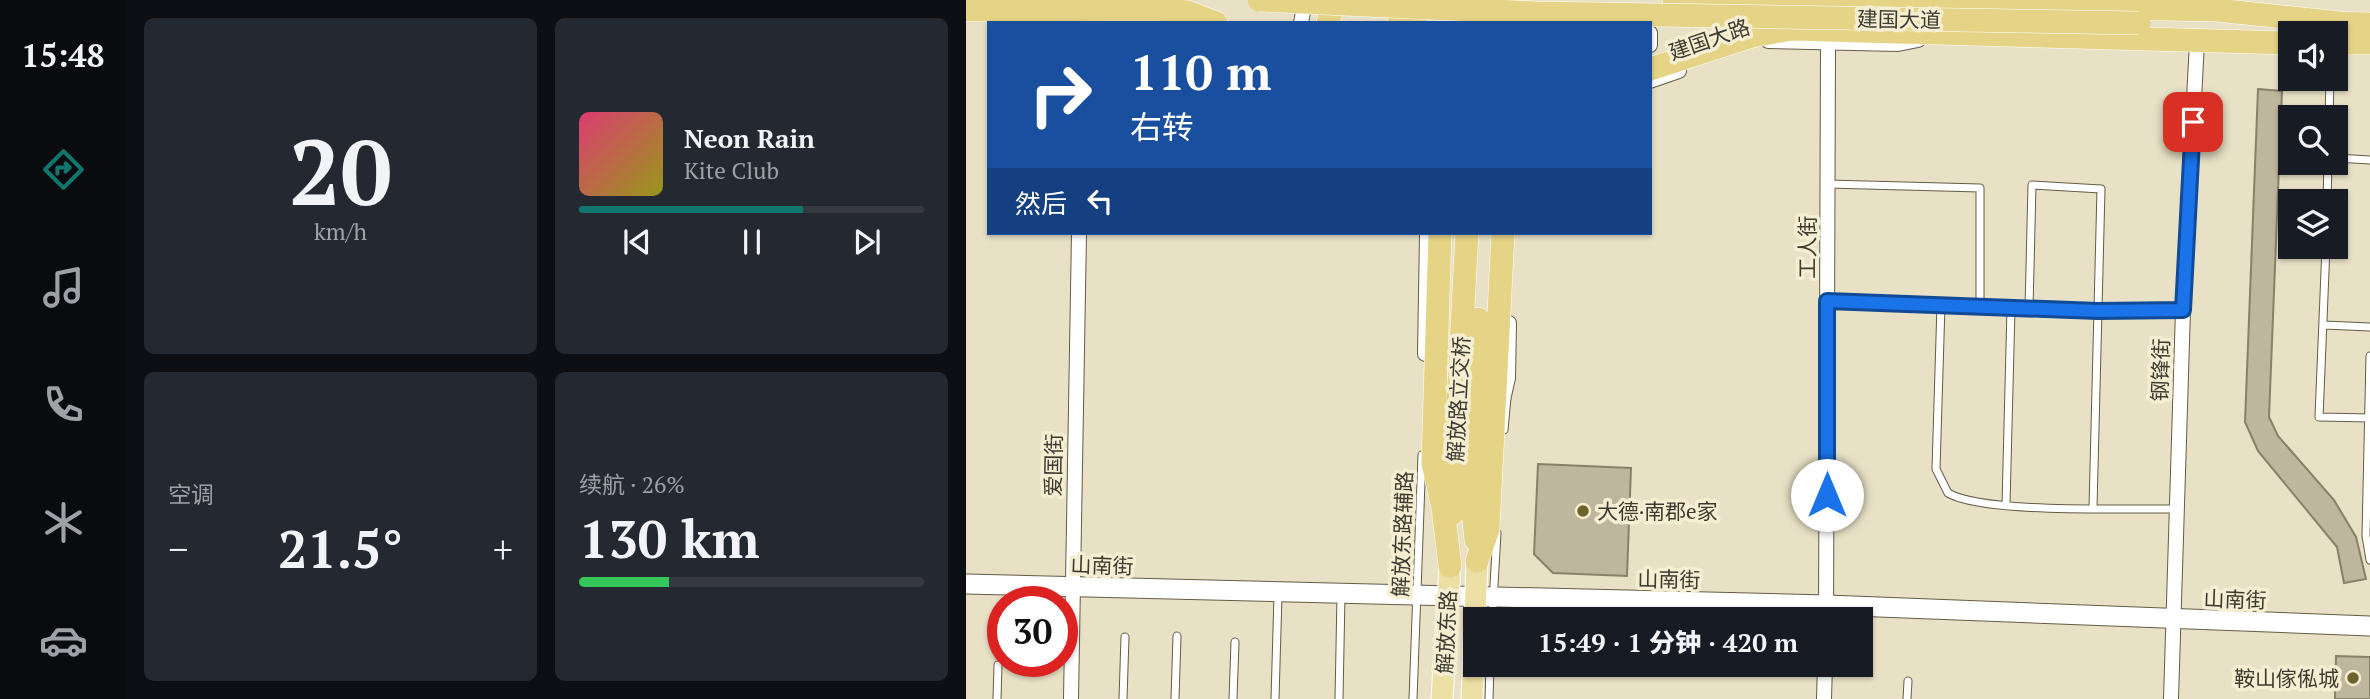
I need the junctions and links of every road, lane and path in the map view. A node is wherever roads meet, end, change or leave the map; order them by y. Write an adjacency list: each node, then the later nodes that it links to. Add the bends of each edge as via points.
1 (1259, 0): 10 (highway, 建国大道, bridge)
2 (1305, 0): 15 (street)
3 (1341, 0): 16 (highway)
4 (1475, 0): 18 (highway)
5 (1487, 0): 19 (highway)
6 (1605, 0): 20 (highway, via 1616,7)
7 (1632, 0): 21 (street)
8 (1674, 0): 9 (highway)
9 (1933, 3): 22 (highway, via 2217,10)
10 (1434, 8): 12 (highway, 建国大道, bridge); 17 (highway, bridge, via 1412,12)
11 (966, 11): 13 (street); 14 (highway, via 1157,9 1187,12)
12 (1546, 18): 24 (highway, 建国大道, bridge, via 2139,23)
13 (1072, 21)
14 (1211, 21)
15 (1301, 21)
16 (1328, 21)
17 (1401, 21)
18 (1475, 21)
19 (1486, 21)
20 (1624, 21)
21 (1647, 21)
22 (2278, 22)
23 (2370, 24): 25 (highway, 建国大道)
24 (2278, 30)
25 (2348, 30)
26 (1837, 36): 28 (highway, 建国大道, via 1950,34); 31 (highway, 建国大道, via 1792,29 1752,36); 32 (street, 建国大路, via 1767,41); 35 (street, 工人街)
27 (2348, 36): 30 (highway, 建国大道)
28 (2197, 42): 29 (highway, 建国大道); 51 (street, 钢锋街)
29 (2278, 43)
30 (2370, 43)
31 (1652, 68)
32 (1652, 80)
33 (2348, 159): 34 (lane)
34 (2370, 160)
35 (1828, 184): 46 (street, 工人街); 48 (lane, via 1980,188)
36 (1079, 235): 70 (street, 爱国街)
37 (1427, 235): 56 (street, via 1425,370)
38 (1440, 235): 56 (highway)
39 (1450, 235): 62 (highway)
40 (1467, 235): 67 (highway, 解放路立交桥)
41 (1480, 235): 65 (highway, 解放路立交桥, via 1472,503)
42 (1491, 235): 65 (highway, via 1484,467)
43 (1503, 235): 58 (highway)
44 (1512, 235): 58 (street, via 1508,378)
45 (2326, 259): 53 (lane)
46 (1827, 301): 47 (street); 79 (street, 工人街)
47 (1941, 306): 48 (street); 61 (lane, via 1938,478 1956,498)
48 (1980, 307): 49 (street)
49 (2011, 308): 50 (street); 61 (lane)
50 (2029, 309): 52 (street); 52 (lane, via 2032,185 2101,189)
51 (2183, 310): 52 (street); 64 (street, 钢锋街)
52 (2098, 311): 63 (lane)
53 (2324, 325): 54 (lane); 57 (lane, via 2319,417)
54 (2370, 327)
55 (2370, 356): 57 (lane)
56 (1432, 414): 62 (highway, via 1433,463)
57 (2369, 418): 66 (lane, via 2366,536)
58 (1499, 433): 65 (highway, via 1488,529)
59 (1422, 450): 74 (lane, 解放东路辅路)
60 (1499, 504): 76 (lane)
61 (2006, 505): 63 (lane)
62 (1443, 508): 67 (highway)
63 (2094, 508): 64 (lane)
64 (2176, 509): 81 (street, 钢锋街)
65 (1476, 550): 76 (main road, 解放东路)
66 (2370, 560)
67 (1450, 566): 75 (main road, 解放东路)
68 (966, 584): 69 (main road, 山南街)
69 (1037, 586)
70 (1072, 586)
71 (1078, 587): 72 (main road, 山南街)
72 (1278, 593): 73 (main road, 山南街); 96 (lane)
73 (1341, 595): 74 (main road, 山南街); 97 (lane)
74 (1418, 597): 75 (main road, 山南街); 98 (lane, 解放东路辅路)
75 (1448, 598): 76 (main road, 山南街); 99 (main road, 解放东路)
76 (1484, 599): 77 (lane); 78 (main road, 山南街); 100 (main road, 解放东路)
77 (1487, 607)
78 (1695, 607)
79 (1827, 607)
80 (1873, 613): 81 (main road, 山南街)
81 (2174, 620): 82 (main road, 山南街); 104 (street, 钢锋街)
82 (2369, 624)
83 (1178, 636): 94 (lane)
84 (1125, 637): 93 (lane)
85 (1235, 642): 95 (lane)
86 (998, 677): 91 (lane)
87 (1071, 677): 92 (street, 爱国街)
88 (1490, 677): 101 (lane)
89 (1825, 677): 102 (street)
90 (1908, 681): 103 (lane)
91 (997, 699)
92 (1071, 699)
93 (1123, 699)
94 (1175, 699)
95 (1233, 699)
96 (1275, 699)
97 (1339, 699)
98 (1413, 699)
99 (1442, 699)
100 (1472, 699)
101 (1489, 699)
102 (1824, 699)
103 (1907, 699)
104 (2171, 699)

